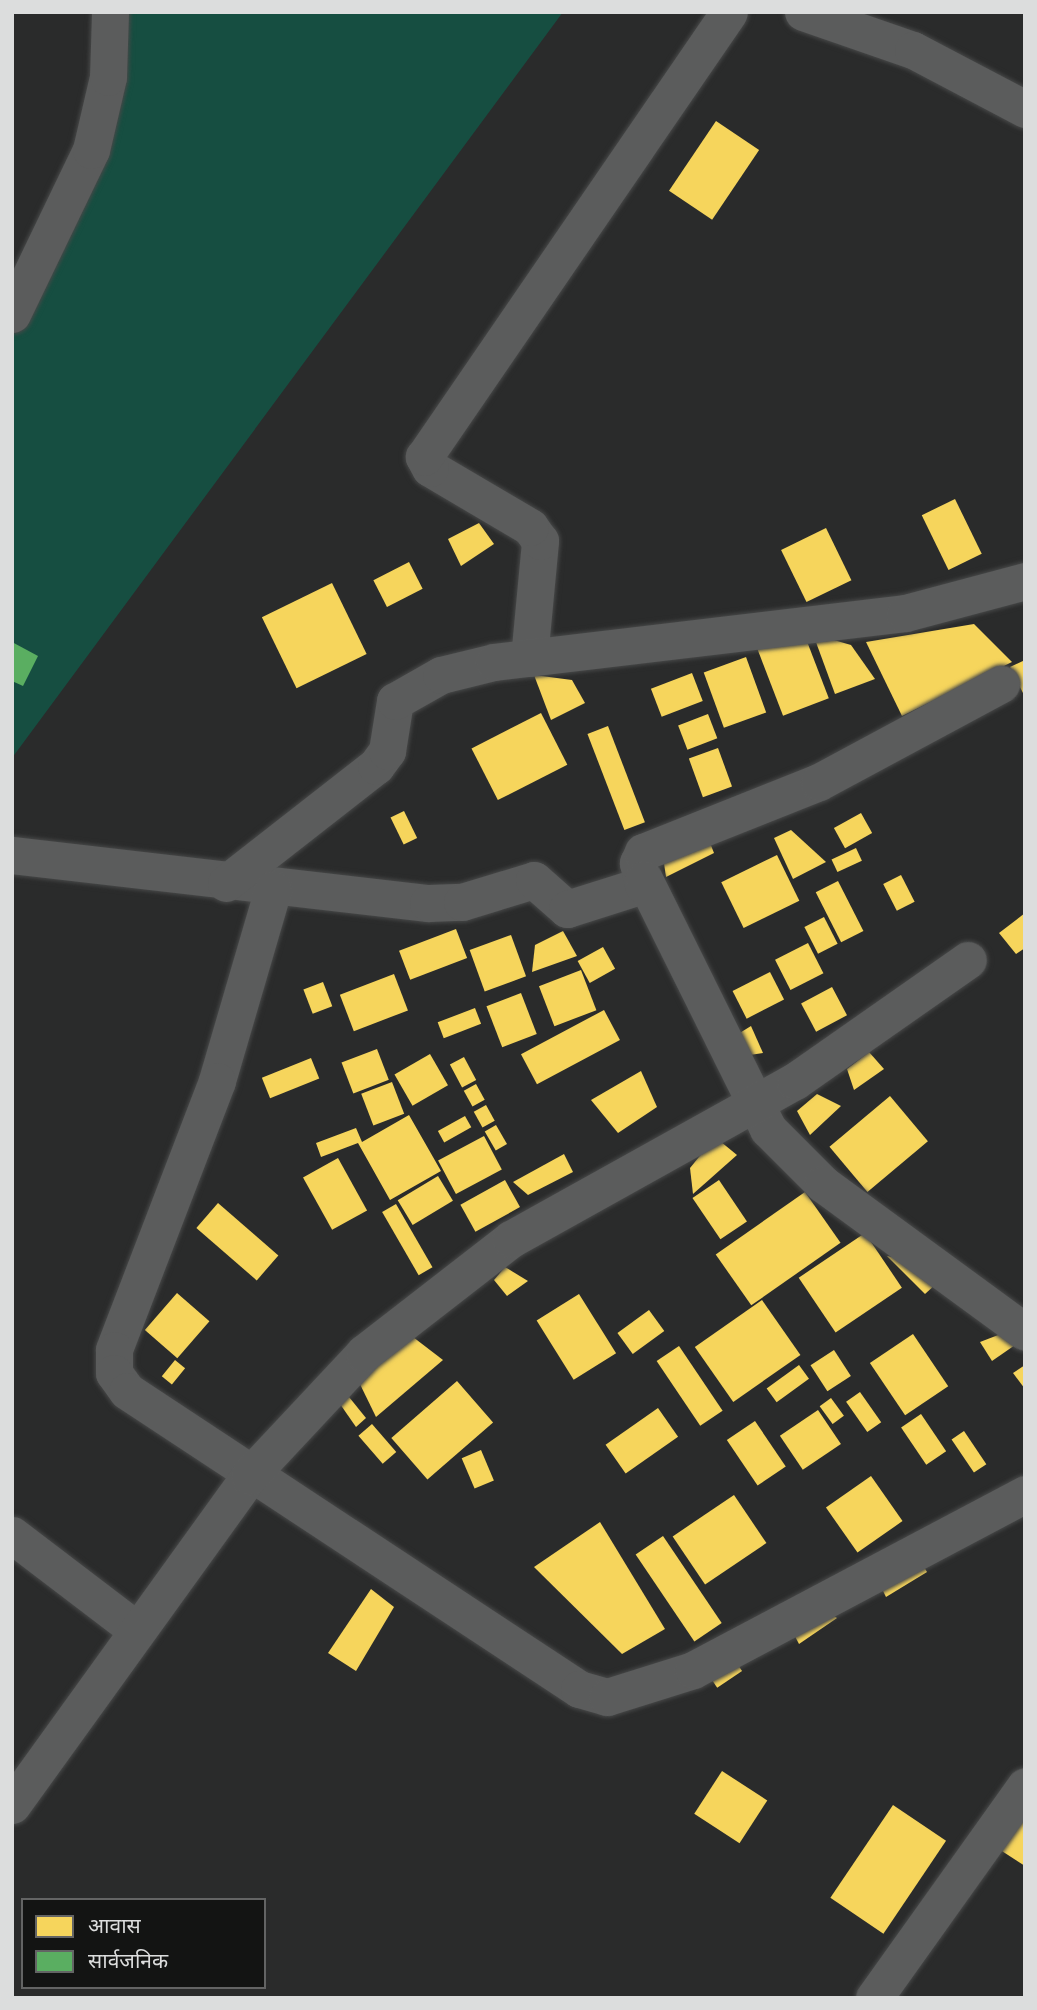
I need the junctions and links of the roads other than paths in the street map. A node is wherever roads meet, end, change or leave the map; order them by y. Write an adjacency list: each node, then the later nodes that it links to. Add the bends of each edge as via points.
1 (110, 12): 5 (street, via 108,77 91,150)
2 (729, 12): 7 (street, via 424,457 430,468 530,527 540,541)
3 (803, 12): 4 (street, via 913,50)
4 (1025, 109)
5 (12, 314)
6 (1025, 581): 7 (street, via 905,613)
7 (529, 658): 11 (street, via 441,676 404,691 389,714 387,751 376,766)
8 (1001, 684): 10 (street, via 819,782 643,852 638,863)
9 (12, 855): 11 (street)
10 (644, 879): 12 (street, via 637,888 567,909 534,880 448,904); 14 (street)
11 (226, 883): 12 (street)
12 (273, 889): 16 (street, via 213,1092 114,1350 114,1373 127,1391)
13 (968, 960): 14 (street, via 795,1081)
14 (751, 1103): 15 (street, via 813,1175); 16 (street, via 550,1215 457,1277 364,1353)
15 (1025, 1332)
16 (249, 1476): 17 (street, via 579,1689 607,1697 693,1670); 19 (street)
17 (1025, 1494)
18 (12, 1535): 19 (street)
19 (134, 1628): 21 (street)
20 (1025, 1786): 22 (street)
21 (12, 1805)
22 (874, 1998)

